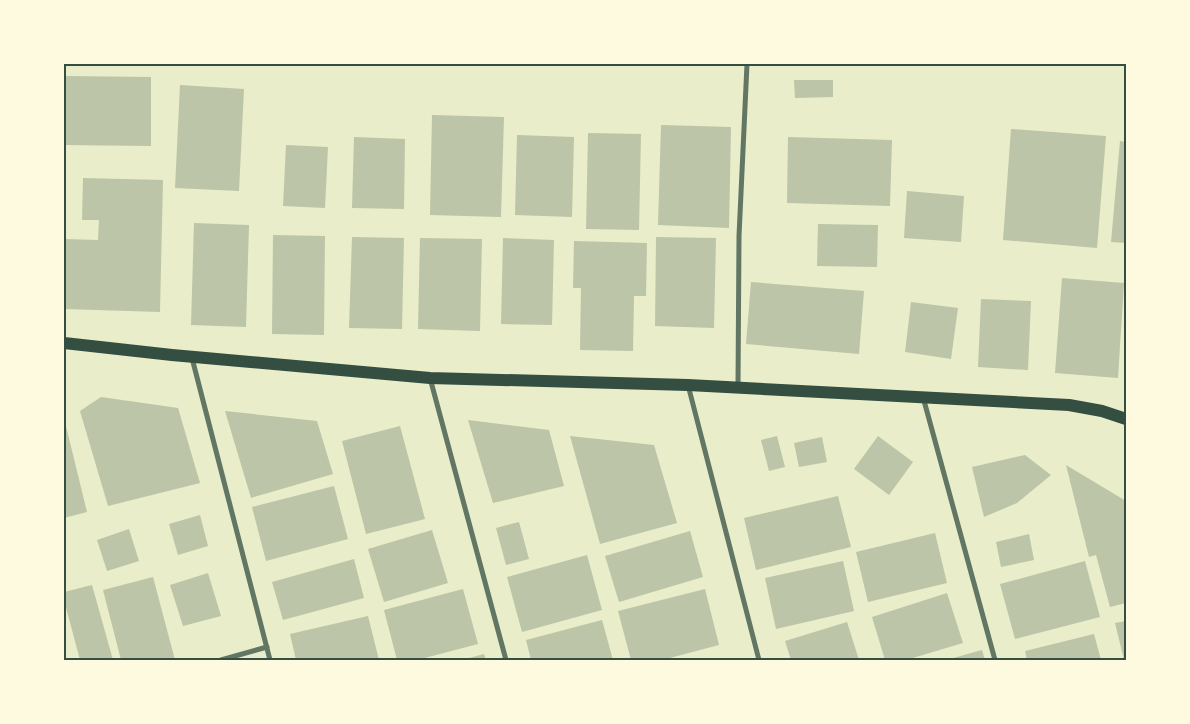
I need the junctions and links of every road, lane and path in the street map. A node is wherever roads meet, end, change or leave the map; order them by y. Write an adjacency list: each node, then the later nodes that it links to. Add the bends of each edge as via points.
1 (747, 64): 6 (street, via 739,236)
2 (64, 343): 3 (main road)
3 (192, 357): 4 (main road); 9 (street)
4 (430, 378): 5 (main road); 12 (street)
5 (688, 385): 6 (main road); 13 (street)
6 (738, 388): 7 (main road)
7 (922, 397): 8 (main road, via 1069,405); 14 (street)
8 (1126, 419)
9 (267, 647): 10 (street); 11 (street)
10 (221, 660)
11 (270, 660)
12 (506, 660)
13 (759, 660)
14 (995, 660)

